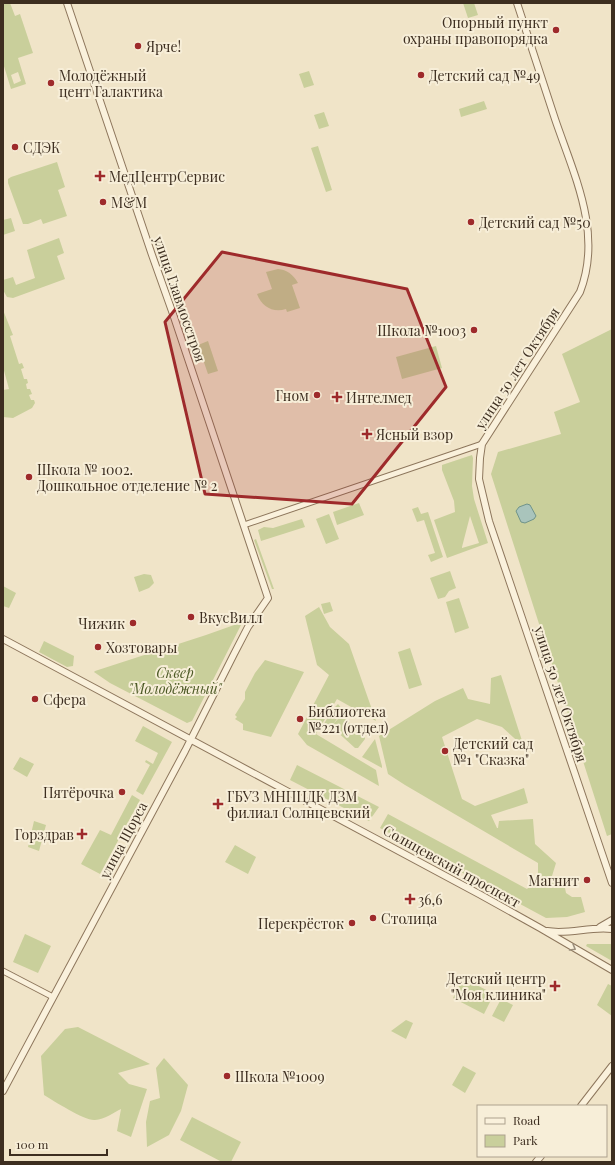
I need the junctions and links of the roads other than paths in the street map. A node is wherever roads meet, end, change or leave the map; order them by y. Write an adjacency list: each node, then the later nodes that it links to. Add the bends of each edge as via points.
1 (66, 3): 4 (street, улица Главмосстроя)
2 (517, 3): 3 (street, улица 50 лет Октября, via 580,193 588,231 588,259 580,292)
3 (482, 444): 4 (street); 8 (street, улица 50 лет Октября, via 480,479 489,521)
4 (244, 526): 5 (street, улица Главмосстроя, via 268,596)
5 (266, 603): 7 (street, улица Щорса, via 243,636)
6 (3, 639): 7 (street, Солнцевский проспект)
7 (190, 738): 11 (street, Солнцевский проспект); 15 (street, улица Щорса)
8 (612, 883)
9 (612, 920): 10 (street)
10 (600, 927): 11 (street, via 563,932); 12 (street)
11 (540, 928): 13 (street, Солнцевский проспект, one-way to 13)
12 (612, 929)
13 (612, 970)
14 (3, 971): 15 (street)
15 (53, 997): 17 (street, улица Щорса)
16 (612, 1066): 18 (street)
17 (3, 1091)
18 (582, 1105)

